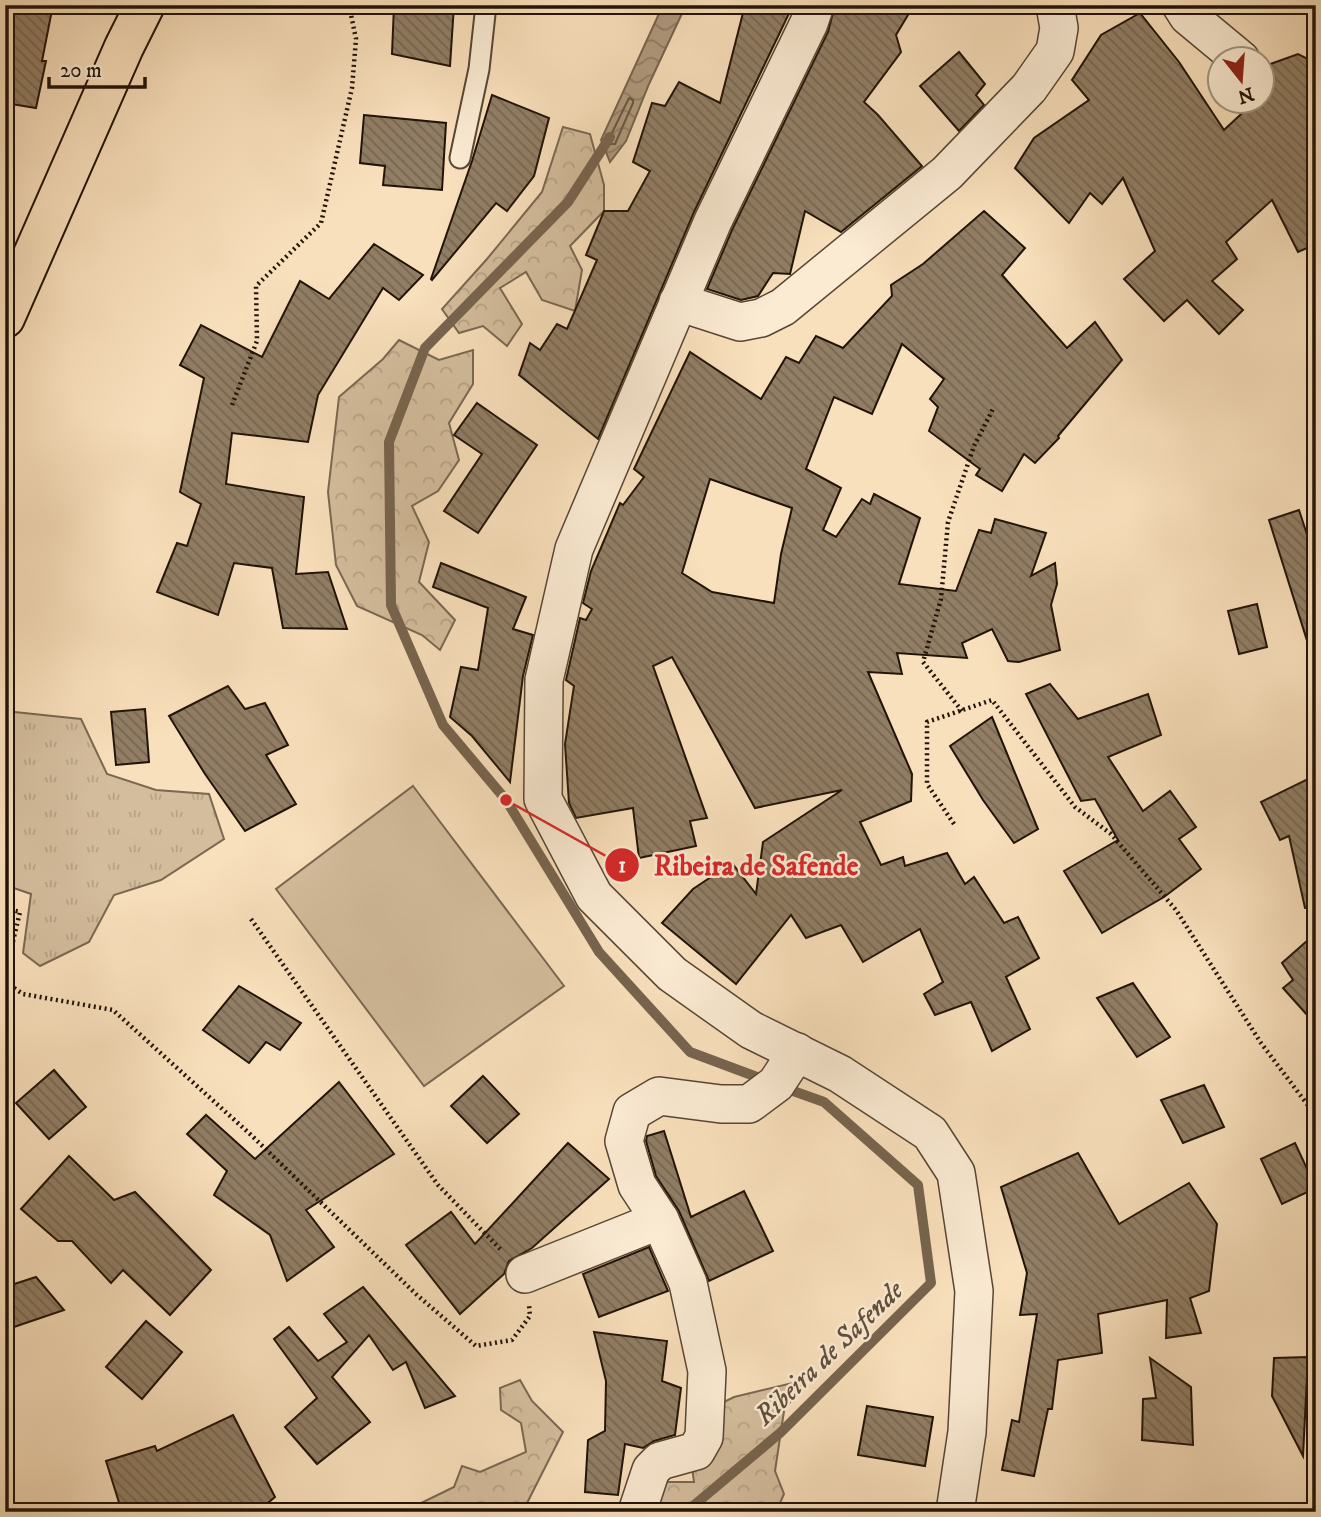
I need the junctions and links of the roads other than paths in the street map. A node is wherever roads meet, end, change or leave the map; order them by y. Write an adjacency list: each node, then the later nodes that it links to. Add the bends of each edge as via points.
1 (145, 5): 9 (main road)
2 (486, 5): 7 (lane, via 479,69)
3 (815, 5): 8 (street)
4 (1055, 5): 8 (street, via 1059,28 1055,51 1029,88 947,173 783,307 740,322)
5 (1181, 5): 6 (street)
6 (1224, 46)
7 (460, 158)
8 (678, 302): 10 (street, via 574,549 544,680 543,799 594,896 672,974 751,1030)
9 (5, 318)
10 (797, 1052): 11 (street, via 776,1084 749,1104 659,1096 632,1112 624,1141 637,1185); 14 (street, via 840,1074 930,1133 956,1173 974,1291 967,1432)
11 (660, 1220): 12 (street); 13 (street, via 688,1283 707,1371 704,1437 696,1451 660,1461 651,1470)
12 (525, 1274)
13 (637, 1512)
14 (955, 1512)

